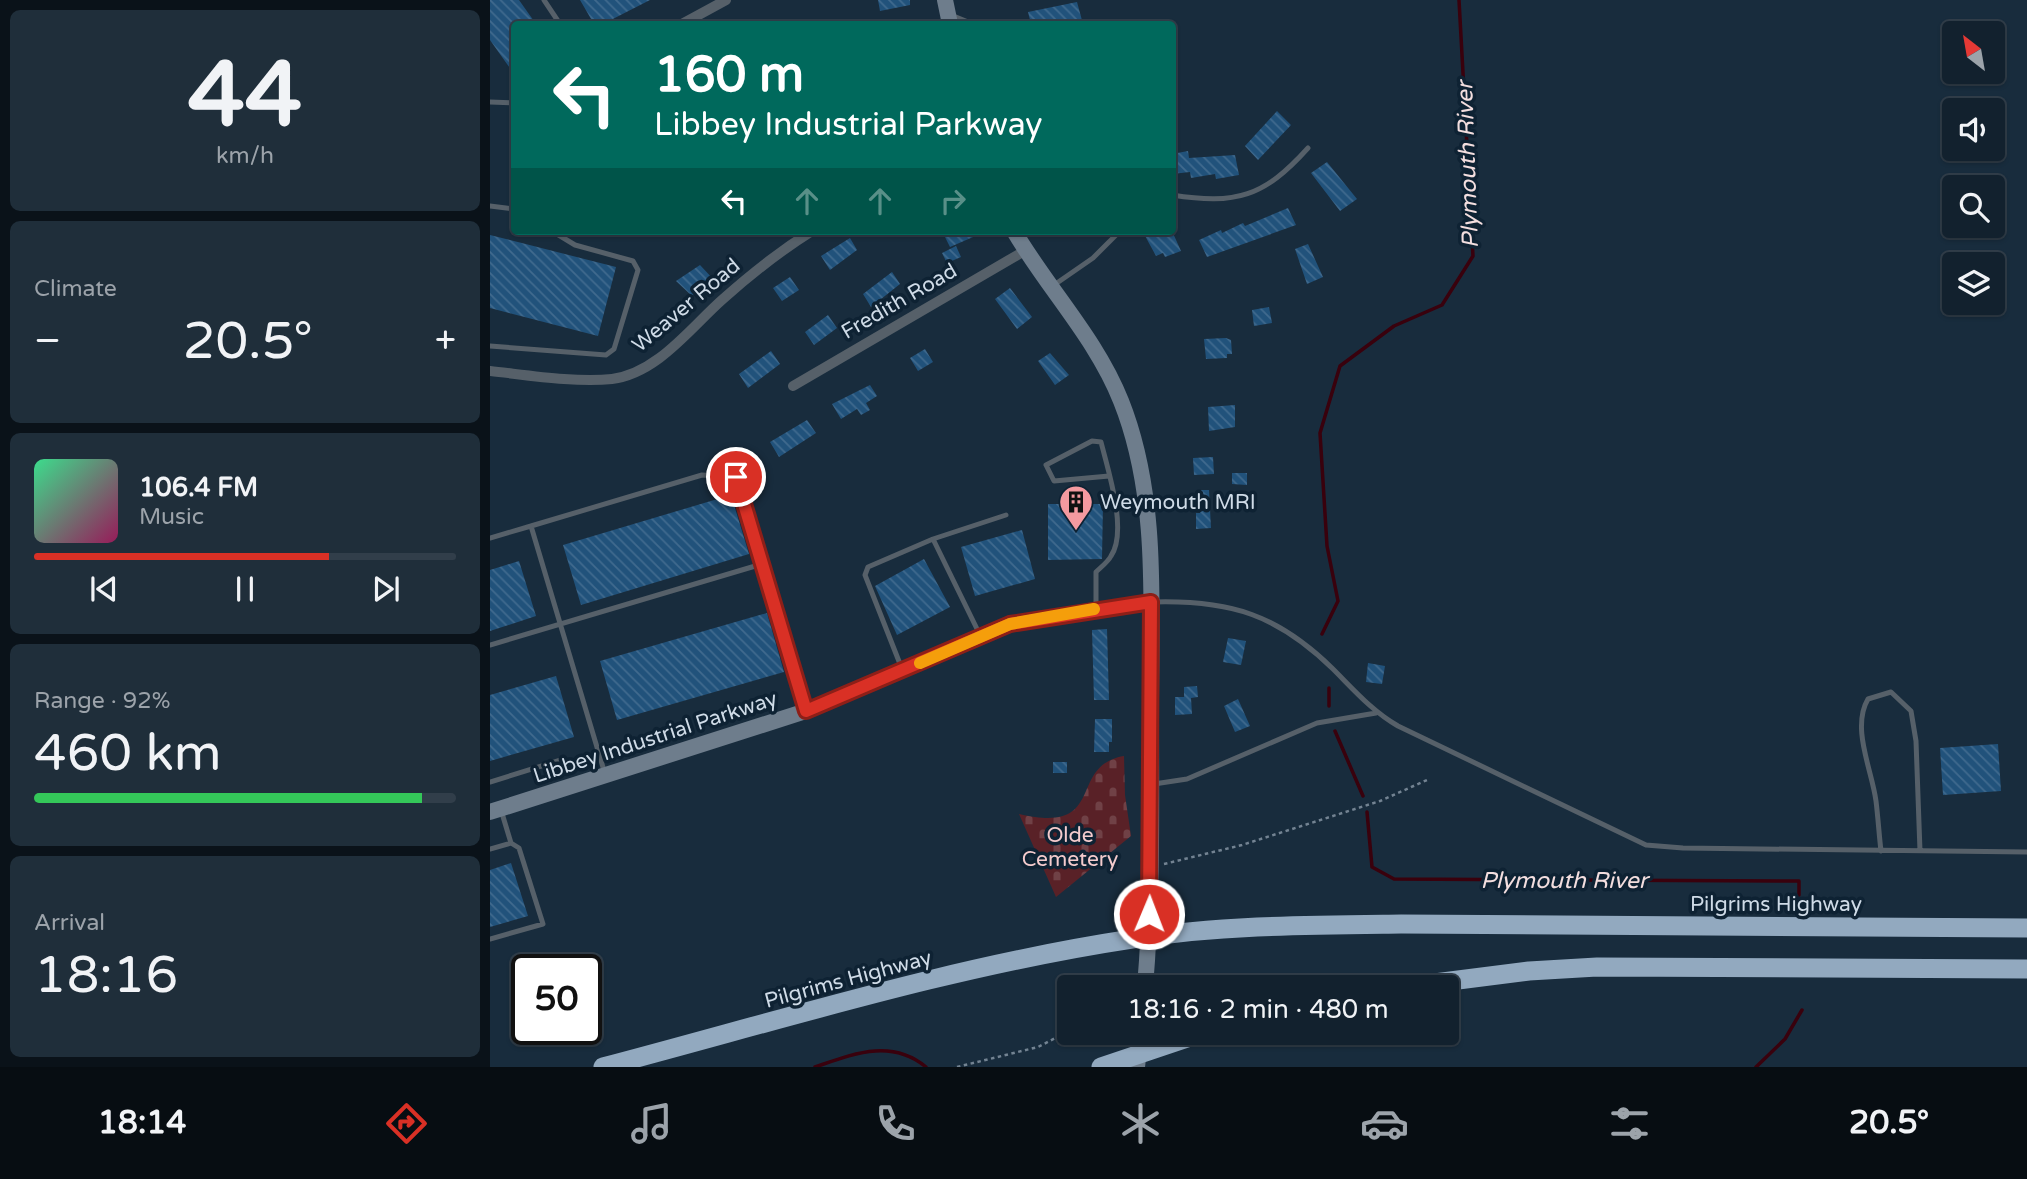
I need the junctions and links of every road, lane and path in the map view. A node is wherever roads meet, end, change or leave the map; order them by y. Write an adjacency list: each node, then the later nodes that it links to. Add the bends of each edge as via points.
1 (544, 0): 4 (lane)
2 (726, 0): 5 (street)
3 (948, 13): 6 (lane)
4 (558, 21)
5 (688, 21)
6 (967, 21)
7 (490, 102): 8 (lane)
8 (511, 103)
9 (1308, 148): 10 (lane, via 1275,181 1256,192 1233,200)
10 (1176, 196)
11 (490, 206): 12 (lane)
12 (511, 209)
13 (559, 235): 19 (lane, via 575,245 633,261 638,270 614,349 606,355)
14 (806, 235): 20 (street, Weaver Road, via 747,278 649,365 625,376 594,380)
15 (1017, 235): 17 (main road)
16 (1116, 235): 18 (lane, via 1093,258)
17 (1026, 250): 18 (main road); 21 (street, Fredith Road)
18 (1051, 286): 28 (main road, via 1108,371 1133,436 1144,486)
19 (490, 346)
20 (490, 371)
21 (793, 386)
22 (1109, 476): 22 (lane, via 1098,440 1046,465 1055,481); 29 (lane, via 1118,538 1112,555 1096,572)
23 (1006, 515): 26 (lane)
24 (531, 526): 25 (lane); 27 (lane, via 702,475 736,477); 30 (lane)
25 (490, 538)
26 (933, 539): 31 (lane); 33 (lane, via 868,567 864,575)
27 (762, 564): 30 (lane); 34 (lane)
28 (1151, 602): 29 (main road, Libbey Industrial Parkway); 35 (lane, via 1211,603 1264,617 1306,644); 40 (main road)
29 (1096, 608): 31 (main road, Libbey Industrial Parkway, via 1010,624)
30 (559, 624): 32 (lane); 37 (lane)
31 (980, 635): 33 (main road, Libbey Industrial Parkway)
32 (490, 645)
33 (903, 670): 34 (main road, Libbey Industrial Parkway)
34 (806, 711): 37 (main road, Libbey Industrial Parkway)
35 (1376, 713): 40 (lane, via 1317,723 1187,779); 44 (lane, via 1646,845)
36 (564, 759): 39 (lane)
37 (606, 777): 41 (main road, Libbey Industrial Parkway)
38 (1427, 780): 47 (path, via 1380,802 1242,845 1177,862)
39 (490, 782)
40 (1151, 784): 47 (main road)
41 (495, 810): 42 (lane)
42 (511, 843): 43 (lane); 49 (lane, via 519,848 543,924)
43 (490, 849)
44 (1881, 850): 45 (lane); 45 (lane, via 1861,729 1862,709 1868,699 1891,692 1911,711)
45 (1920, 851): 46 (lane)
46 (2027, 852)
47 (1150, 864): 51 (main road)
48 (2027, 928): 56 (highway, Pilgrims Highway, via 1389,924 1188,932 965,972)
49 (490, 939)
50 (2027, 969): 52 (highway, via 1597,967)
51 (1145, 975)
52 (1459, 980)
53 (1057, 1037): 57 (path, via 1038,1047)
54 (1140, 1045): 59 (main road)
55 (1164, 1045): 58 (highway)
56 (603, 1067)
57 (957, 1067)
58 (1101, 1067)
59 (1137, 1067)

